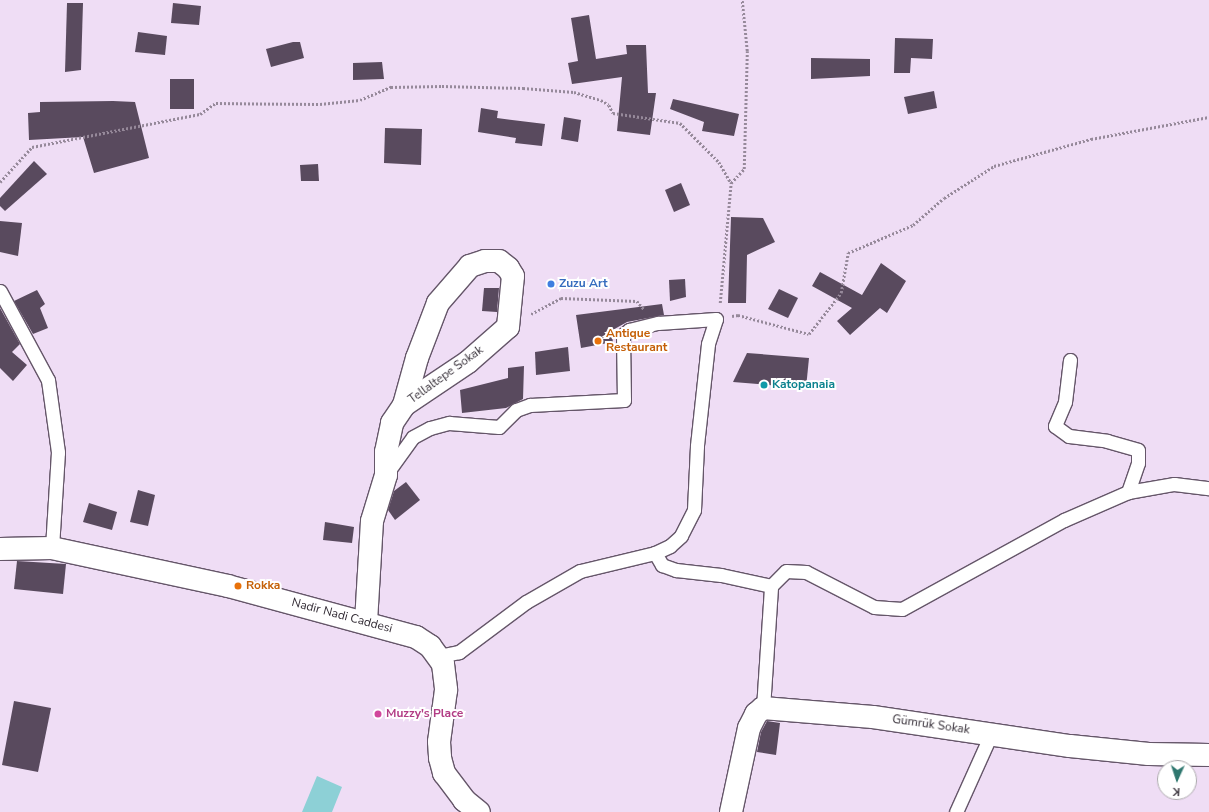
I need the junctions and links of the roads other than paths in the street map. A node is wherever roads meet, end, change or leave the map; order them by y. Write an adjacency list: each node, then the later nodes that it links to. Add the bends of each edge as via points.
1 (0, 291): 7 (lane, via 48,380 58,452)
2 (1070, 360): 6 (lane, via 1065,402 1055,426 1068,436 1107,441 1138,450 1138,463)
3 (404, 405): 3 (street, Tellaltepe Sokak, via 468,362 508,327 513,276 500,262 485,261 470,266 438,303 417,358); 4 (street, Tellaltepe Sokak, via 392,424 386,452)
4 (386, 475): 9 (lane, via 413,437 430,428 450,423 499,427 516,410 530,405 624,400 623,335 629,330 658,323 716,319 708,344 697,446 694,510 681,536 670,546); 11 (street, Tellaltepe Sokak, via 372,521)
5 (1209, 488): 6 (lane, via 1174,484)
6 (1128, 492): 10 (lane, via 1064,520 902,609 874,607 806,572 786,571)
7 (52, 548): 8 (street, Nadir Nadi Caddesi); 11 (street, Nadir Nadi Caddesi, via 228,586)
8 (0, 549)
9 (655, 553): 10 (lane, via 662,564 676,570 721,575); 12 (lane, via 580,570 526,602 459,652)
10 (771, 586): 13 (lane)
11 (366, 622): 12 (street, Nadir Nadi Caddesi, via 416,637)
12 (439, 656): 16 (street, via 444,668 446,690 440,758 451,785)
13 (763, 708): 14 (street, Gümrük Sokak, via 872,717); 17 (street, via 756,714 749,728)
14 (991, 734): 15 (street, Gümrük Sokak, via 1149,754); 18 (lane)
15 (1209, 755)
16 (479, 812)
17 (731, 812)
18 (956, 812)

